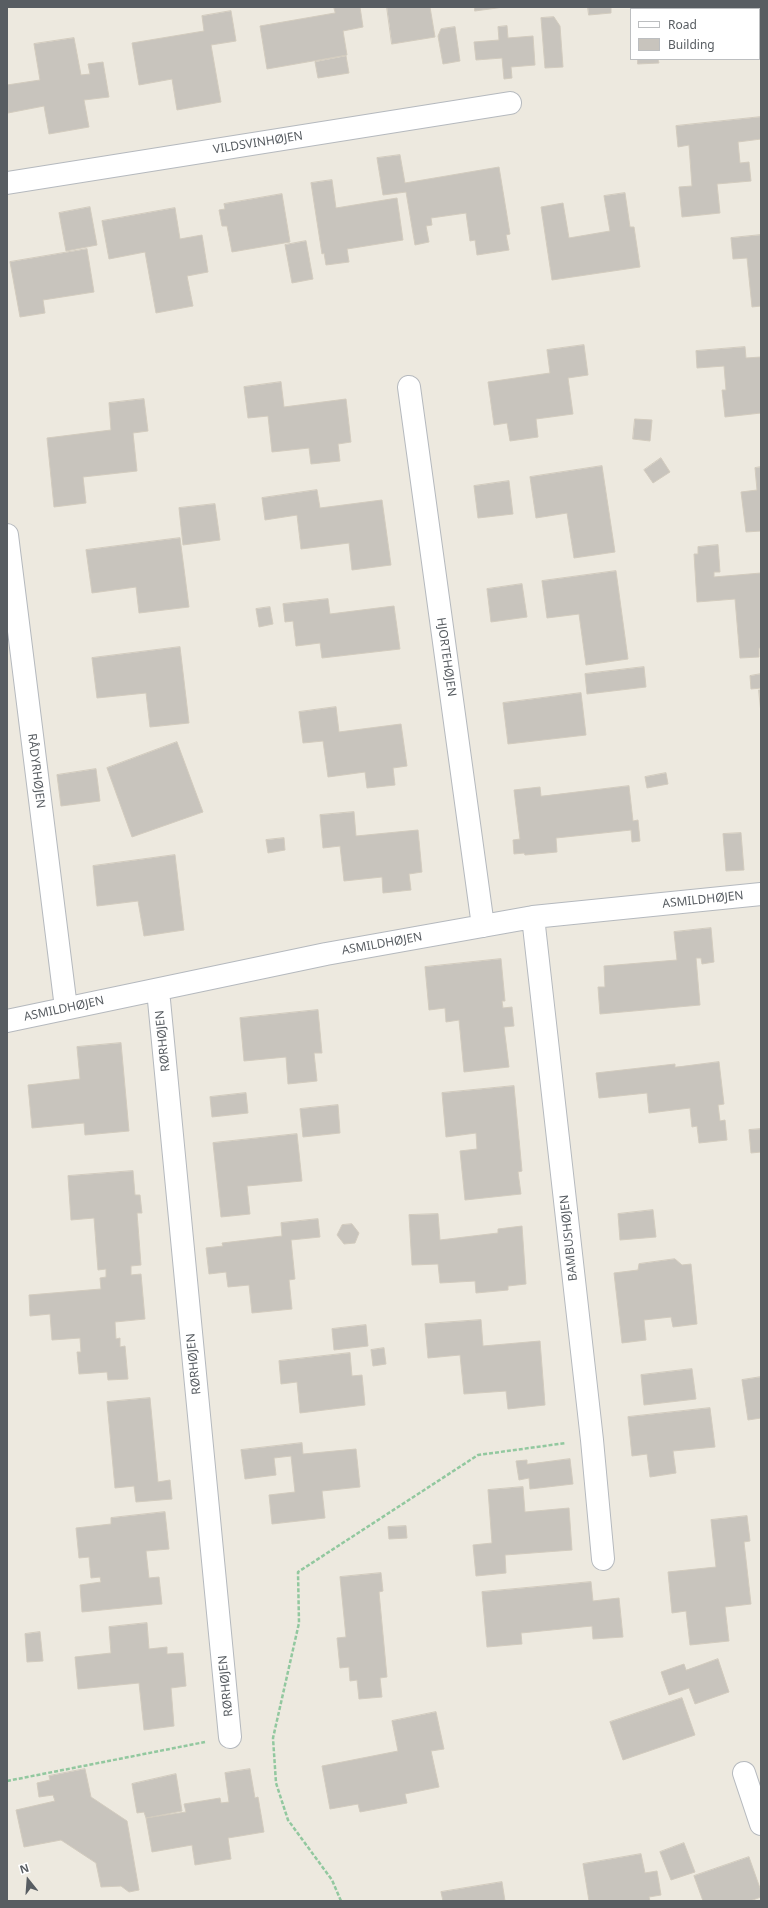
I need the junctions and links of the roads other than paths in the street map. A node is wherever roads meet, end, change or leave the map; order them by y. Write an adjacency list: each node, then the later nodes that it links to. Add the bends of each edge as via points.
1 (510, 102): 2 (street, VILDSVINHØJEN)
2 (7, 183)
3 (409, 387): 7 (street, HJORTEHØJEN)
4 (7, 535): 9 (street, RÅDYRHØJEN)
5 (761, 894): 6 (street, ASMILDHØJEN)
6 (533, 917): 7 (street, ASMILDHØJEN); 11 (street, BAMBUSHØJEN)
7 (483, 926): 8 (street, ASMILDHØJEN, via 326,954)
8 (158, 990): 9 (street, ASMILDHØJEN); 12 (street, RØRHØJEN)
9 (66, 1008): 10 (street, ASMILDHØJEN)
10 (7, 1021)
11 (603, 1559)
12 (230, 1737)
13 (744, 1773): 14 (street)
14 (761, 1824)

